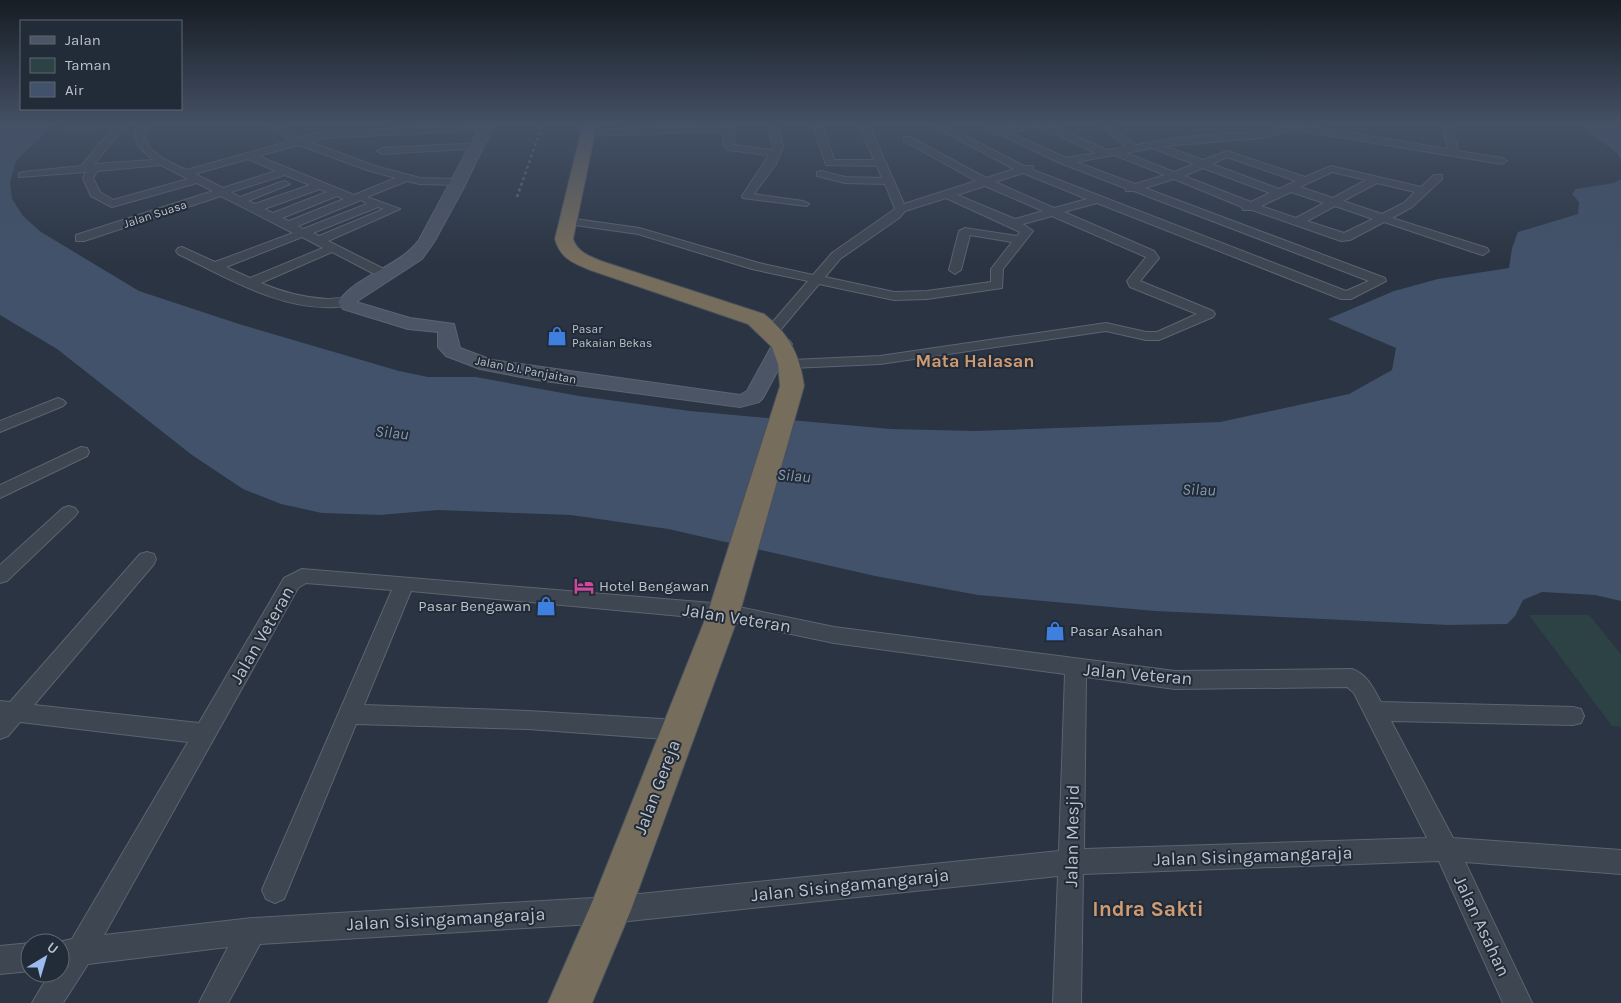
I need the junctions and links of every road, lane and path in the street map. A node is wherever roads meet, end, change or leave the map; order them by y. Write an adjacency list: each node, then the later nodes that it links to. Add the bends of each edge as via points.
1 (66, 170): 23 (street)
2 (89, 170): 29 (street, via 88,178 95,194 112,204)
3 (176, 170): 21 (street)
4 (197, 170): 21 (street)
5 (283, 170): 20 (street)
6 (378, 170): 27 (street)
7 (466, 170): 32 (main road)
8 (580, 170): 54 (highway)
9 (765, 170): 47 (street, via 747,196)
10 (883, 170): 30 (street)
11 (962, 170): 33 (street)
12 (1024, 170): 33 (street); 43 (street)
13 (1087, 170): 35 (street)
14 (1157, 170): 24 (street)
15 (1188, 170): 24 (street)
16 (1217, 170): 40 (street)
17 (1273, 170): 31 (street)
18 (1329, 170): 31 (street)
19 (1340, 170): 28 (street)
20 (286, 171): 26 (street); 39 (street, Jalan Suasa)
21 (183, 174): 29 (street)
22 (820, 174): 30 (street, via 845,180)
23 (23, 175)
24 (1174, 176): 35 (street); 48 (street)
25 (1438, 177): 37 (street)
26 (302, 178): 34 (street); 44 (street)
27 (404, 178): 32 (street); 42 (street)
28 (1376, 179): 37 (street); 45 (street)
29 (196, 180): 39 (street)
30 (889, 181): 50 (street)
31 (1306, 181): 36 (street)
32 (460, 182): 69 (main road, via 416,256)
33 (985, 182): 41 (street); 51 (street)
34 (320, 185): 38 (street); 49 (street)
35 (1133, 188): 43 (street); 55 (street)
36 (1291, 188): 40 (street); 45 (street)
37 (1424, 191): 53 (street, via 1408,205)
38 (337, 192): 42 (street); 52 (street)
39 (222, 193): 44 (street); 61 (street, Jalan Suasa)
40 (1279, 193): 48 (street)
41 (946, 194): 50 (street); 57 (street)
42 (356, 198): 46 (street); 58 (street)
43 (1096, 199): 51 (street); 60 (street)
44 (238, 201): 49 (street)
45 (1337, 202): 53 (street); 56 (street)
46 (377, 204): 59 (street); 63 (street, via 394,209)
47 (803, 204)
48 (1251, 206): 55 (street); 56 (street)
49 (254, 209): 52 (street)
50 (901, 209): 70 (street, via 836,256)
51 (1054, 211): 57 (street); 74 (street, via 1152,255 1153,258 1133,281 1135,284 1208,314 1159,336 1106,326)
52 (271, 218): 58 (street)
53 (1384, 218): 56 (street, via 1346,237); 66 (street)
54 (568, 221): 70 (street, via 639,231); 73 (highway, via 564,239 566,249 573,256 756,318)
55 (1220, 221): 60 (street); 60 (street, via 1380,281 1346,296)
56 (1297, 222)
57 (1014, 223): 62 (street, via 1027,231)
58 (288, 226): 59 (street)
59 (303, 234): 63 (street); 67 (street)
60 (1190, 236)
61 (80, 238)
62 (1021, 240): 68 (street, via 965,232); 70 (street, via 997,269 998,283 993,286 894,296)
63 (318, 241): 64 (street)
64 (332, 248): 69 (street); 71 (street)
65 (182, 251): 67 (street)
66 (1483, 251)
67 (215, 267): 71 (street)
68 (955, 270)
69 (386, 275): 72 (main road, via 353,294)
70 (816, 280): 73 (street)
71 (249, 283): 72 (street, via 267,292 314,303)
72 (347, 302): 73 (main road, Jalan D.I. Panjaitan, via 386,318 443,326 447,328 448,347 453,352 487,364 537,374 740,401 756,394)
73 (777, 338): 74 (highway)
74 (792, 375): 83 (highway, Jalan Gereja)
75 (58, 403): 76 (street)
76 (0, 427)
77 (81, 452): 78 (street)
78 (0, 492)
79 (68, 512): 81 (street)
80 (147, 559): 85 (street)
81 (0, 576)
82 (404, 584): 83 (street, Jalan Veteran); 87 (street); 91 (street, Jalan Veteran, via 319,576 302,576 293,581)
83 (724, 612): 84 (street, Jalan Veteran, via 834,635); 90 (highway, Jalan Gereja)
84 (1076, 669): 86 (street, Jalan Veteran, via 1175,680 1346,677 1359,683); 93 (street, Jalan Mesjid)
85 (7, 711): 89 (street); 91 (street)
86 (1376, 711): 88 (street); 92 (street, Jalan Veteran)
87 (349, 714): 90 (street, via 528,720); 95 (street)
88 (1573, 716)
89 (0, 729)
90 (678, 730): 96 (highway, Jalan Gereja)
91 (206, 734): 98 (street, Jalan Veteran)
92 (1446, 849): 93 (street, Jalan Sisingamangaraja); 94 (street, Jalan Sisingamangaraja); 106 (street, Jalan Asahan)
93 (1072, 862): 96 (street, Jalan Sisingamangaraja); 105 (street, Jalan Mesjid)
94 (1621, 862)
95 (275, 890)
96 (610, 910): 97 (street, Jalan Sisingamangaraja); 104 (highway, Jalan Gereja)
97 (252, 931): 98 (street, Jalan Sisingamangaraja); 103 (street)
98 (70, 953)
99 (20, 958): 100 (street)
100 (0, 960)
101 (56, 983): 102 (street, Jalan Veteran)
102 (46, 1003)
103 (213, 1003)
104 (570, 1003)
105 (1067, 1003)
106 (1518, 1003)

